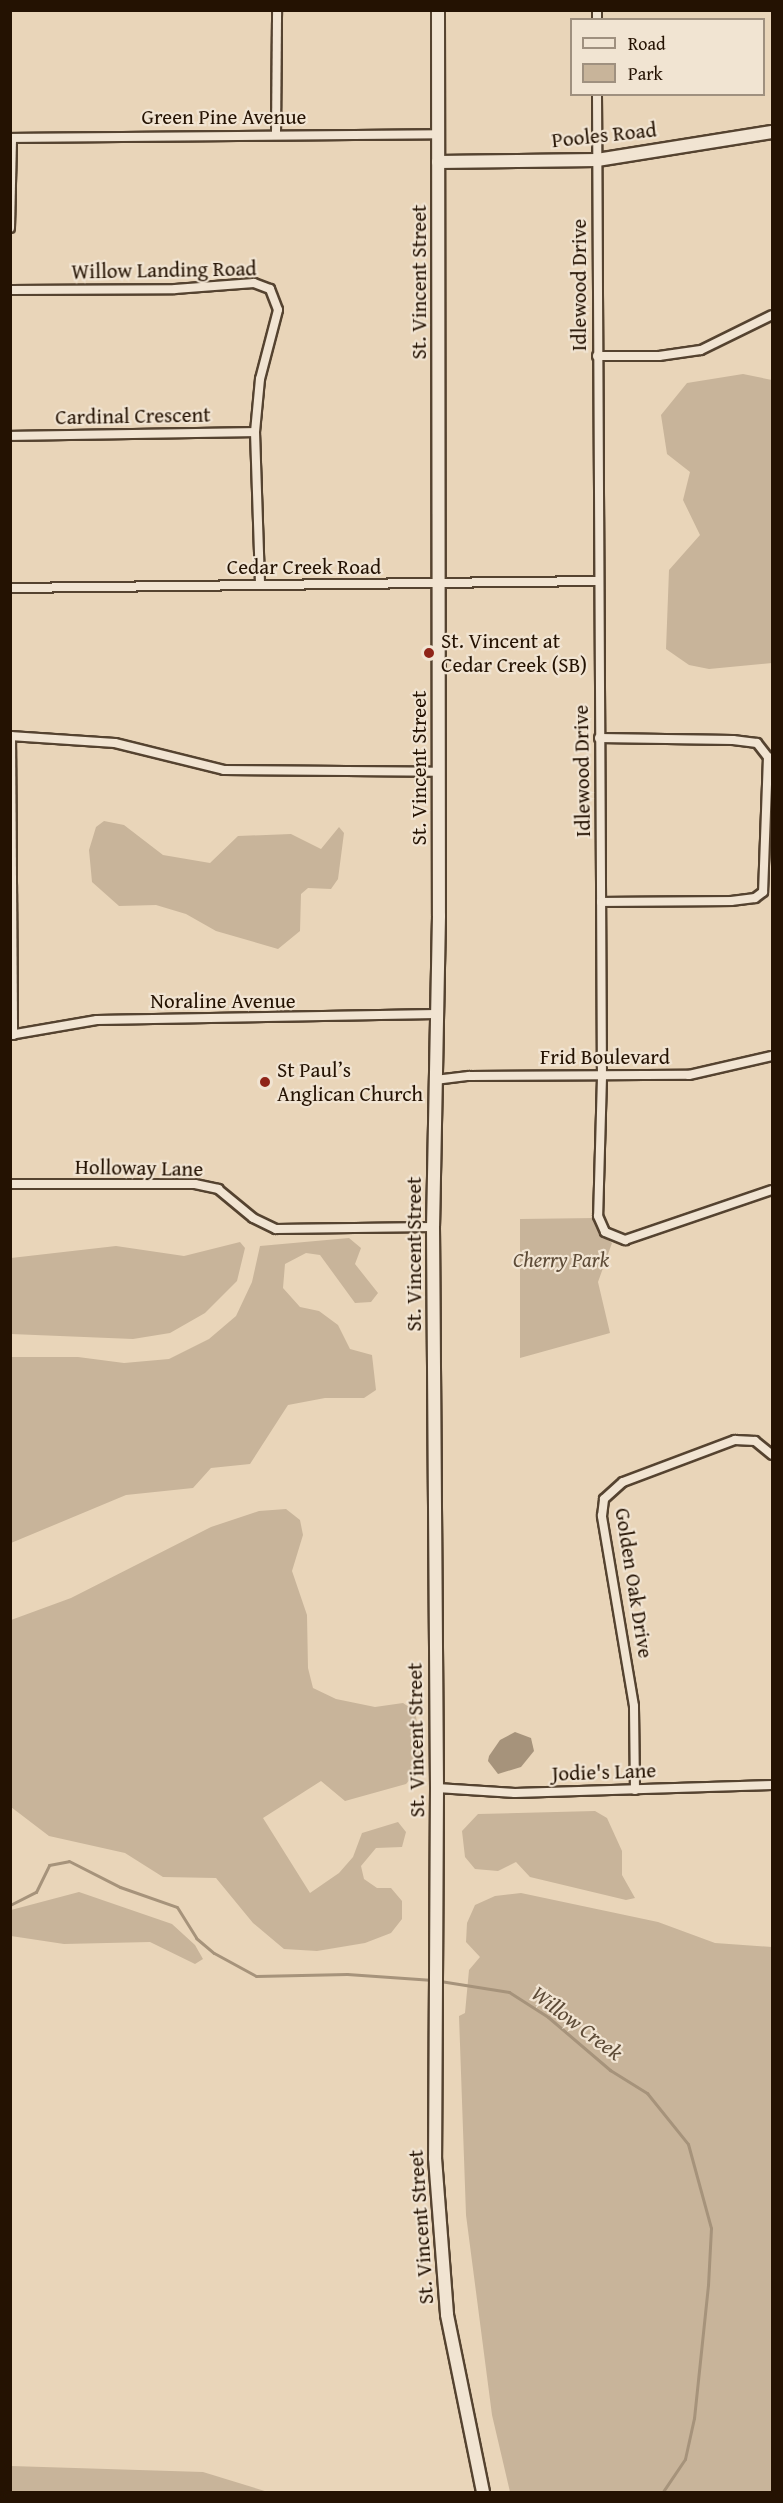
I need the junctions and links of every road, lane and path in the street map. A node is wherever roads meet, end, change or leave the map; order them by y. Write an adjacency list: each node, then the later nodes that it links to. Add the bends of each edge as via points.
1 (277, 10): 5 (street)
2 (438, 10): 6 (street, St. Vincent Street)
3 (597, 96): 8 (street, Idlewood Drive)
4 (772, 132): 8 (street, Pooles Road)
5 (276, 134): 6 (street, Green Pine Avenue); 7 (street, Green Pine Avenue)
6 (437, 134): 9 (street, St. Vincent Street)
7 (11, 138): 10 (street)
8 (597, 160): 9 (street, Pooles Road); 13 (street, Idlewood Drive)
9 (438, 162): 18 (street, St. Vincent Street)
10 (10, 228)
11 (10, 290): 14 (street, Willow Landing Road, via 254,283 270,289 278,310 260,379)
12 (772, 315): 13 (street, via 701,350 659,356)
13 (597, 356): 16 (street, Idlewood Drive)
14 (255, 432): 15 (street, Cardinal Crescent); 17 (street, Willow Landing Road)
15 (10, 436)
16 (597, 581): 18 (street, Cedar Creek Road); 21 (street, Idlewood Drive)
17 (260, 584): 18 (street, Cedar Creek Road); 19 (street, Cedar Creek Road)
18 (439, 584): 22 (street, St. Vincent Street)
19 (10, 588)
20 (11, 736): 22 (street, via 115,743 224,770); 23 (street)
21 (599, 738): 24 (street, Idlewood Drive); 24 (street, via 733,740 757,743 768,757 763,892 756,898 731,901)
22 (438, 772): 25 (street, St. Vincent Street)
23 (11, 889): 26 (street)
24 (601, 902): 28 (street, Idlewood Drive)
25 (436, 1014): 26 (street, Noraline Avenue, via 97,1020); 29 (street, St. Vincent Street)
26 (12, 1035)
27 (772, 1056): 28 (street, Frid Boulevard, via 688,1075)
28 (602, 1077): 29 (street, Frid Boulevard, via 469,1076); 31 (street, Idlewood Drive, via 597,1208 600,1225 610,1236 633,1237)
29 (435, 1080): 32 (street, St. Vincent Street)
30 (10, 1184): 32 (street, Holloway Lane, via 195,1184 218,1189 253,1218 276,1228)
31 (772, 1190)
32 (433, 1227): 35 (street, St. Vincent Street)
33 (772, 1455): 36 (street, Golden Oak Drive, via 755,1441 735,1440 623,1482 604,1499 602,1516 634,1707)
34 (772, 1785): 36 (street, Jodie's Lane)
35 (437, 1788): 36 (street, Jodie's Lane, via 515,1793); 37 (street, St. Vincent Street, via 435,2158 447,2315)
36 (635, 1790)
37 (483, 2493)

